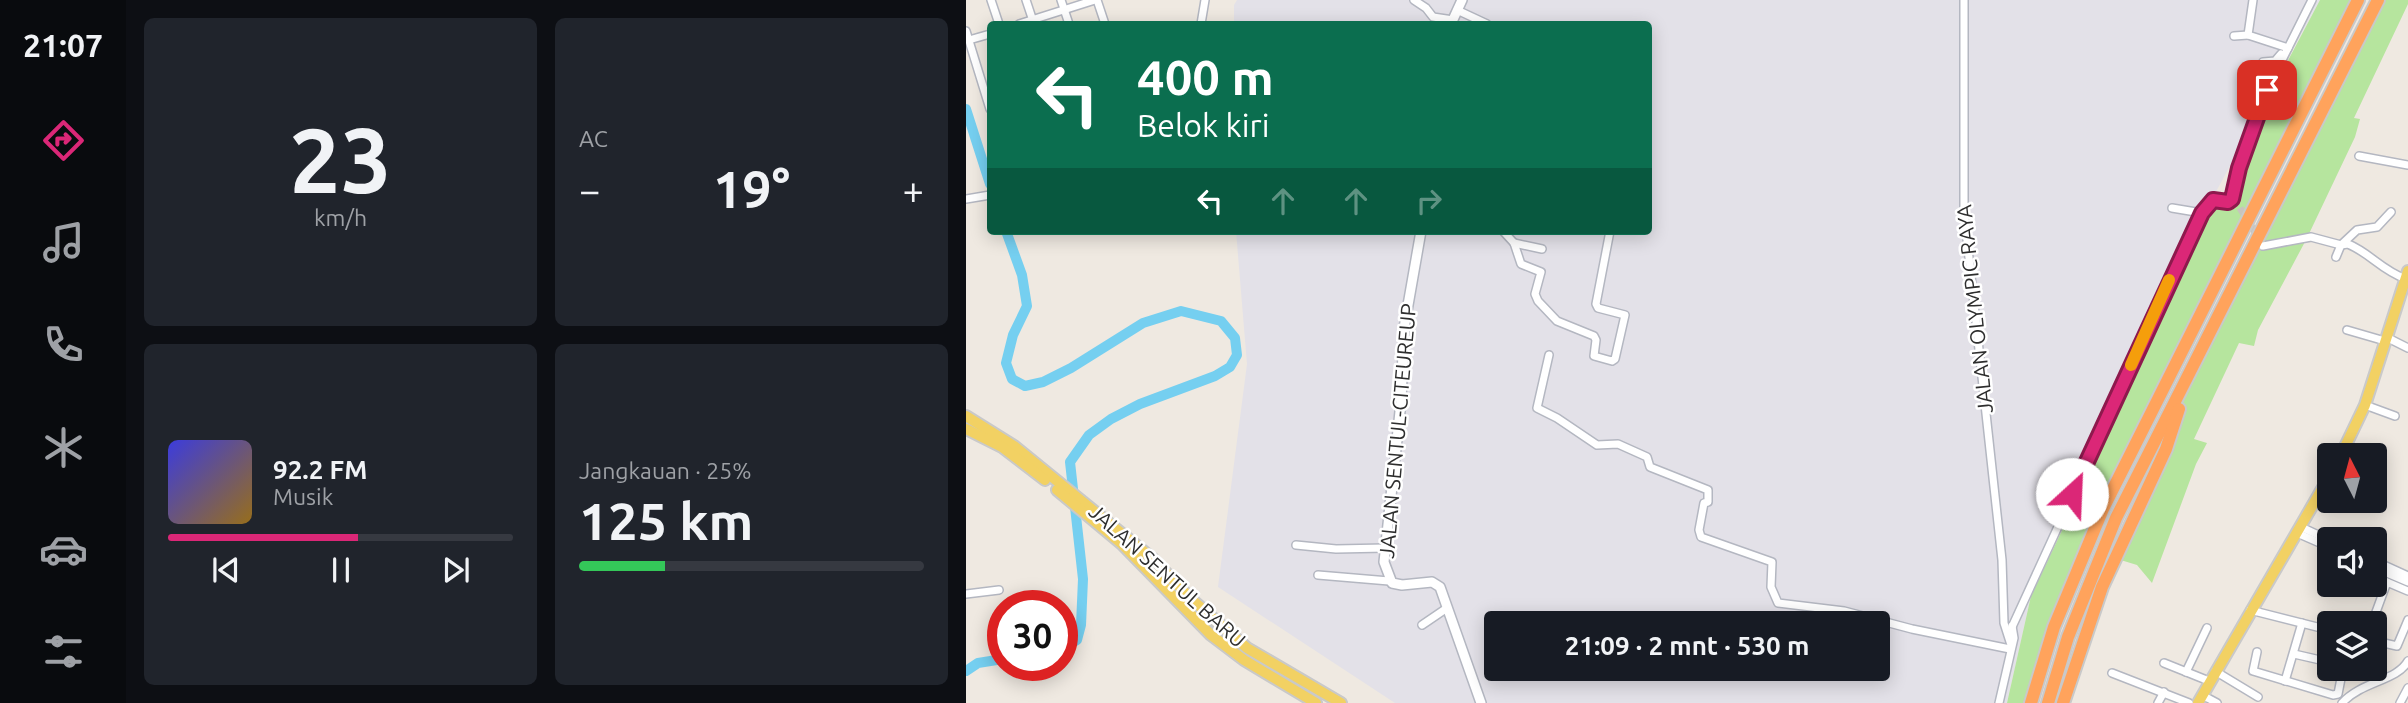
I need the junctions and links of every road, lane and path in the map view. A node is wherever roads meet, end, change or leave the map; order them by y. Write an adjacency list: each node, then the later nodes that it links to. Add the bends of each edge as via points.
1 (992, 0): 15 (street)
2 (1026, 0): 16 (street)
3 (1060, 0): 13 (street)
4 (1096, 0): 13 (street); 19 (street)
5 (1206, 0): 20 (street)
6 (1414, 0): 21 (street, via 1433,17)
7 (1462, 0): 14 (street)
8 (1964, 0): 80 (street, JALAN OLYMPIC RAYA, via 1964,212)
9 (2253, 0): 26 (street)
10 (2312, 0): 29 (street)
11 (2358, 0): 110 (highway, via 2103,509 2054,627)
12 (2378, 0): 54 (highway)
13 (1064, 10): 17 (street); 18 (street)
14 (1457, 10): 22 (street); 23 (street)
15 (998, 21)
16 (1033, 21)
17 (1036, 21)
18 (1068, 21)
19 (1104, 21)
20 (1202, 21)
21 (1448, 21)
22 (1452, 21)
23 (1478, 21)
24 (966, 32): 28 (street)
25 (987, 35): 28 (street)
26 (2248, 35): 27 (street); 29 (street)
27 (2234, 36)
28 (969, 40): 31 (street)
29 (2286, 47): 30 (street, via 2277,60); 36 (street, via 2239,168)
30 (2263, 62)
31 (987, 99)
32 (2360, 156): 33 (street)
33 (2408, 165)
34 (987, 195): 35 (street)
35 (966, 198)
36 (2231, 201): 38 (street); 40 (street, via 2213,200)
37 (2172, 208): 40 (street)
38 (2240, 208)
39 (2391, 212): 45 (street, via 2377,227 2357,230)
40 (2202, 213): 84 (street)
41 (1420, 235): 67 (street, JALAN SENTUL-CITEUREUP, via 1404,328)
42 (1507, 235): 44 (street)
43 (1609, 235): 44 (street, via 1596,304 1625,315 1612,361 1593,354 1595,337 1557,321 1536,299 1542,274 1521,264)
44 (1514, 243): 47 (street)
45 (2342, 245): 46 (street, via 2311,237); 48 (street); 49 (street, via 2353,246 2384,270)
46 (2263, 246)
47 (1542, 249)
48 (2336, 257)
49 (2407, 275): 51 (main road)
50 (2347, 330): 51 (street)
51 (2386, 339): 52 (street); 55 (main road)
52 (2408, 348)
53 (1549, 355): 88 (street, via 1537,408 1592,442 1626,447 1647,457 1650,467 1708,490 1701,537 1772,562 1771,587 1778,603 1844,611)
54 (2190, 372): 111 (highway, via 2116,518 2068,637); 112 (highway, via 2166,449 2102,587)
55 (2365, 405): 57 (street); 59 (main road)
56 (966, 415): 60 (main road, JALAN SENTUL BARU, via 999,435)
57 (2395, 416)
58 (966, 429): 60 (main road, JALAN SENTUL BARU)
59 (2347, 443)
60 (1041, 472): 63 (main road, JALAN SENTUL BARU)
61 (2317, 499): 62 (main road)
62 (2299, 530): 64 (street); 65 (street); 79 (main road)
63 (1118, 536): 106 (main road, JALAN SENTUL BARU, via 1211,635); 107 (main road, JALAN SENTUL BARU, via 1153,559 1247,648)
64 (2317, 536)
65 (2317, 540)
66 (1296, 545): 67 (street)
67 (1385, 548): 72 (street, JALAN SENTUL-CITEUREUP)
68 (2387, 566): 71 (street)
69 (2387, 573): 74 (street)
70 (1318, 575): 72 (street)
71 (2408, 576)
72 (1390, 580): 78 (street, JALAN SENTUL-CITEUREUP, via 1437,584)
73 (2387, 582): 76 (street)
74 (2408, 582)
75 (987, 591): 77 (street)
76 (2408, 591)
77 (966, 594)
78 (1447, 608): 83 (street); 108 (street, JALAN SENTUL-CITEUREUP)
79 (2250, 610): 82 (street); 94 (main road)
80 (2005, 617): 84 (street); 88 (street, JALAN OLYMPIC RAYA)
81 (2408, 622): 87 (street, via 2397,646)
82 (2302, 623): 85 (street); 90 (street)
83 (1422, 625)
84 (2012, 627): 88 (street, JALAN OLYMPIC RAYA)
85 (2317, 627)
86 (2207, 628): 95 (street)
87 (2387, 644)
88 (2011, 647): 109 (street, JALAN OLYMPIC RAYA)
89 (2257, 652): 99 (street, via 2253,671)
90 (2294, 653): 91 (street); 99 (street)
91 (2317, 659)
92 (2408, 660): 97 (street)
93 (2164, 663): 95 (street)
94 (2215, 671): 98 (main road); 104 (street)
95 (2186, 672): 98 (street)
96 (2112, 673): 102 (street)
97 (2405, 673): 117 (street, via 2361,687)
98 (2209, 681): 105 (main road)
99 (2286, 681): 103 (street)
100 (2340, 681): 103 (street, via 2338,694)
101 (2408, 688): 118 (street)
102 (2164, 692): 113 (street); 114 (street)
103 (2327, 694): 116 (street)
104 (2258, 697)
105 (2200, 699): 115 (street)
106 (1316, 703)
107 (1341, 703)
108 (1481, 703)
109 (1998, 703)
110 (2031, 703)
111 (2048, 703)
112 (2063, 703)
113 (2158, 703)
114 (2189, 703)
115 (2217, 703)
116 (2324, 703)
117 (2342, 703)
118 (2400, 703)

